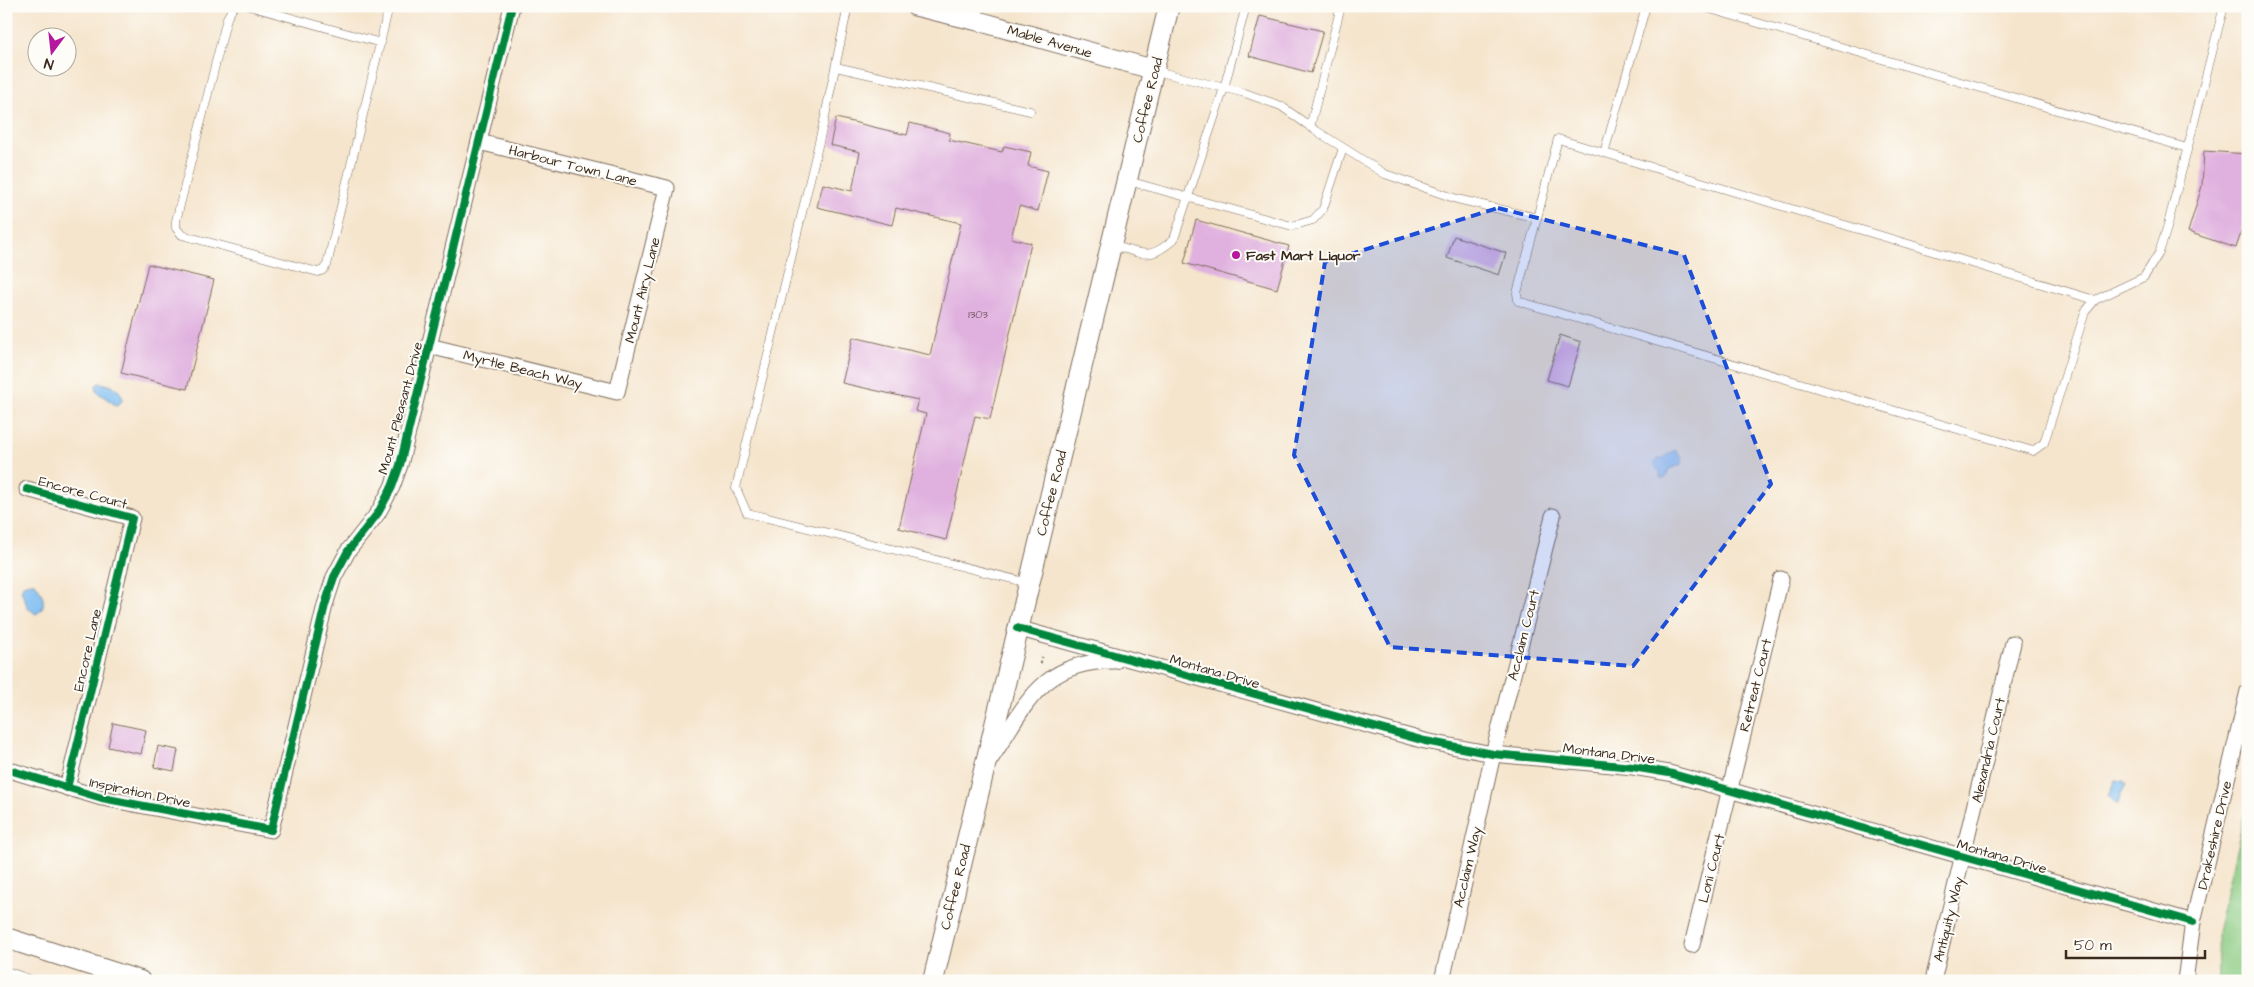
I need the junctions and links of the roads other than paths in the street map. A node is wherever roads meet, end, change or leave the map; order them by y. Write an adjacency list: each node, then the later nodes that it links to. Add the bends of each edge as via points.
1 (248, 6): 14 (lane)
2 (389, 6): 14 (lane)
3 (512, 6): 20 (street, Mount Pleasant Drive)
4 (848, 6): 15 (lane)
5 (915, 6): 13 (street, Mable Avenue)
6 (1169, 6): 16 (main road, Coffee Road)
7 (1246, 6): 17 (lane)
8 (1341, 6): 19 (lane)
9 (1646, 6): 23 (lane)
10 (1700, 6): 22 (lane)
11 (2224, 6): 22 (lane)
12 (233, 7): 14 (lane, via 222,37 176,228 182,234 318,272 327,265)
13 (978, 14): 16 (street, Mable Avenue)
14 (381, 43)
15 (836, 67): 18 (lane); 36 (lane, via 736,488 747,513)
16 (1155, 70): 17 (lane); 24 (main road, Coffee Road)
17 (1224, 88): 19 (lane, via 1281,106); 26 (lane)
18 (1030, 111)
19 (1310, 127): 21 (lane)
20 (479, 142): 25 (street, Harbour Town Lane); 30 (street, Mount Pleasant Drive)
21 (1343, 148): 26 (lane, via 1323,209 1313,220 1292,226); 27 (lane, via 1385,174 1458,199)
22 (2187, 148): 29 (lane, via 2159,253 2144,277)
23 (1604, 153): 27 (lane, via 1558,139); 29 (lane)
24 (1128, 180): 26 (lane); 28 (main road, Coffee Road)
25 (667, 188): 31 (street, Mount Airy Lane)
26 (1188, 197): 28 (lane, via 1174,239 1162,250 1148,255)
27 (1537, 218): 29 (lane, via 1517,293 1518,301 2033,451 2044,442 2085,312)
28 (1112, 245): 36 (main road, Coffee Road)
29 (2095, 300)
30 (429, 346): 31 (street, Myrtle Beach Way); 46 (street, Mount Pleasant Drive, via 392,487 334,577)
31 (618, 392)
32 (28, 489): 34 (street, Encore Court)
33 (1553, 516): 41 (street, Acclaim Court)
34 (132, 518): 44 (street, Encore Lane)
35 (1780, 579): 45 (street, Retreat Court)
36 (1029, 583): 37 (main road, Coffee Road)
37 (1018, 628): 39 (street, Montana Drive); 43 (main road, Coffee Road)
38 (2013, 643): 47 (street, Alexandria Court)
39 (1135, 661): 41 (street, Montana Drive, via 1368,727); 43 (street, Montana Drive, via 1097,661 1073,666 1044,683 1023,708)
40 (2248, 691): 48 (street, Drakeshire Drive)
41 (1493, 754): 45 (street, Montana Drive, via 1632,767 1669,773); 55 (street, Acclaim Way)
42 (6, 769): 44 (street, Inspiration Drive)
43 (984, 770): 54 (main road, Coffee Road)
44 (67, 788): 46 (street, Inspiration Drive, via 174,813)
45 (1729, 791): 47 (street, Montana Drive); 50 (street, Loni Court)
46 (271, 830)
47 (1963, 858): 48 (street, Montana Drive); 56 (street, Antiquity Way)
48 (2193, 922): 57 (street, Drakeshire Drive)
49 (6, 938): 53 (main road)
50 (1692, 945)
51 (6, 971): 52 (lane)
52 (35, 981)
53 (140, 981)
54 (933, 981)
55 (1442, 981)
56 (1933, 981)
57 (2185, 981)

